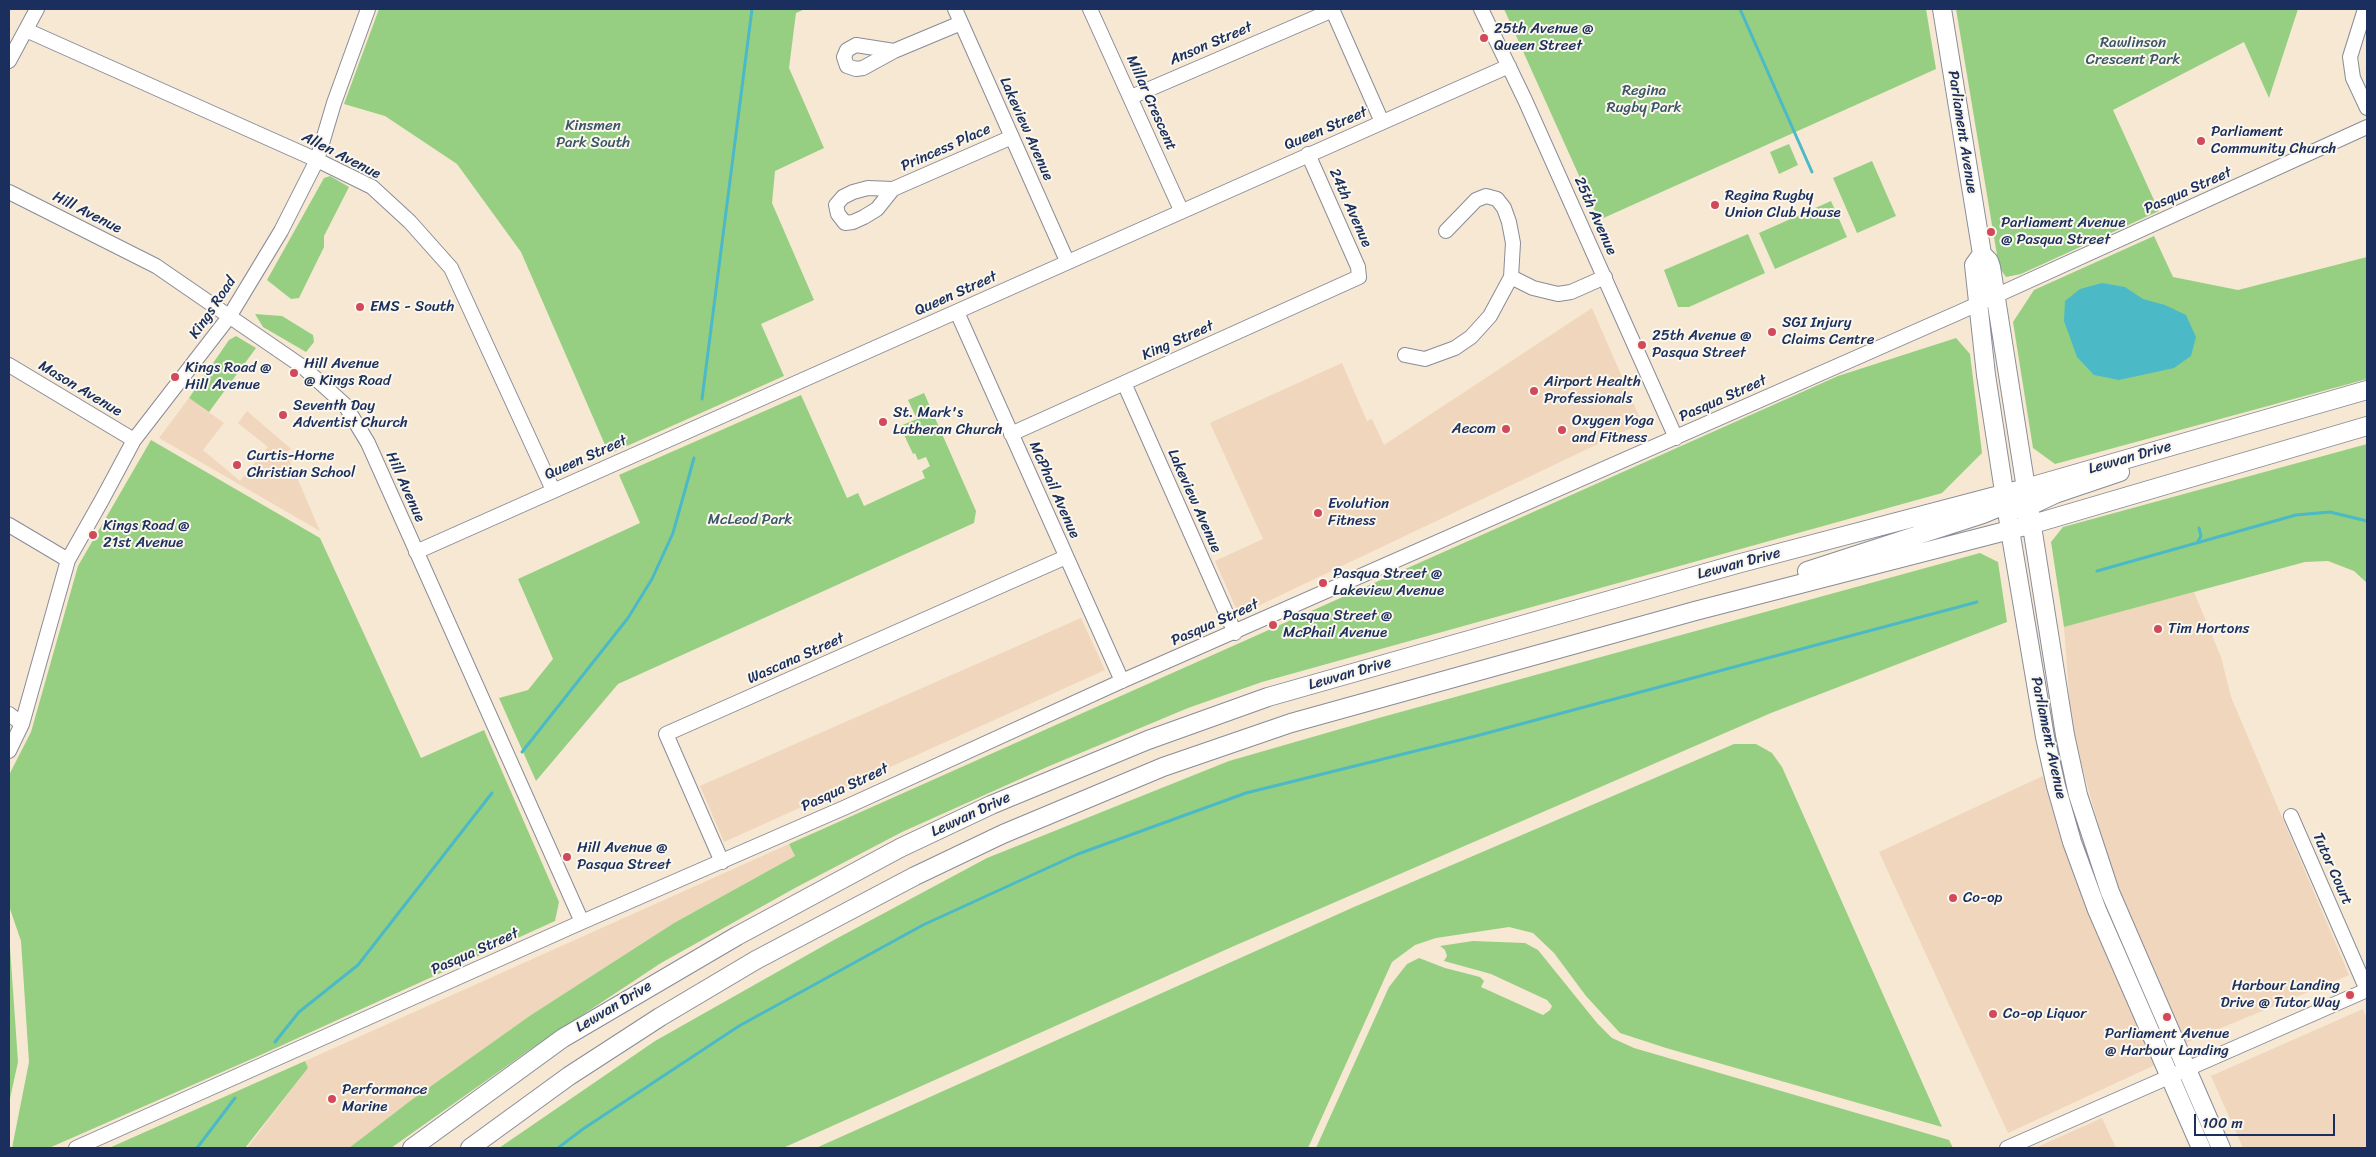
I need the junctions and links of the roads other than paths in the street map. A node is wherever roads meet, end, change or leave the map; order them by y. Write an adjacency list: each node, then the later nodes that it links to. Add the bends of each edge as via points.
1 (37, 9): 10 (street)
2 (368, 9): 20 (street, Kings Road)
3 (955, 9): 9 (street, Lakeview Avenue)
4 (1090, 9): 14 (street, Millar Crescent)
5 (1332, 9): 14 (street, Anson Street); 16 (street)
6 (1481, 9): 13 (street, 25th Avenue)
7 (1942, 9): 25 (main road, Parliament Avenue)
8 (2366, 9): 15 (street, via 2350,56 2354,78)
9 (961, 23): 11 (street); 18 (street, Lakeview Avenue)
10 (26, 30): 12 (street); 20 (street, Allen Avenue)
11 (894, 51)
12 (9, 61)
13 (1509, 66): 16 (street, Queen Street); 28 (street, 25th Avenue)
14 (1130, 97): 23 (street, Millar Crescent)
15 (2367, 108)
16 (1382, 122): 19 (street, Queen Street)
17 (2367, 127): 30 (street, Pasqua Street)
18 (1012, 137): 21 (street, Princess Place); 26 (street, Lakeview Avenue)
19 (1308, 154): 23 (street, Queen Street); 27 (street, 24th Avenue, via 1358,266)
20 (317, 160): 33 (street, Kings Road, via 281,231); 43 (street, Allen Avenue, via 372,187 410,222 451,268)
21 (893, 189)
22 (9, 192): 33 (street, Hill Avenue, via 156,266)
23 (1181, 210): 26 (street, Queen Street)
24 (1446, 231): 29 (street, via 1476,200 1486,196 1497,199 1504,208 1513,243)
25 (1982, 254): 30 (main road, Parliament Avenue, via 1991,264); 31 (main road, Parliament Avenue, via 1974,264)
26 (1067, 261): 32 (street, Queen Street)
27 (1359, 277): 36 (street, King Street)
28 (1604, 277): 29 (street, via 1571,292 1558,294); 41 (street, 25th Avenue)
29 (1510, 278): 34 (street, via 1490,316 1456,348 1424,359)
30 (1996, 296): 31 (street, Pasqua Street); 38 (main road, Parliament Avenue)
31 (1978, 304): 38 (main road, Parliament Avenue, via 1990,311 2005,390); 41 (street, Pasqua Street); 44 (main road, Parliament Avenue, via 1981,332)
32 (957, 312): 40 (street, McPhail Avenue); 43 (street, Queen Street)
33 (229, 317): 42 (street, Kings Road); 48 (street, Hill Avenue, via 304,367 345,405 368,444)
34 (1405, 355)
35 (9, 365): 42 (street, Mason Avenue)
36 (1124, 383): 40 (street, King Street); 52 (street, Lakeview Avenue)
37 (2367, 390): 44 (main road, Lewvan Drive)
38 (2014, 415): 44 (main road, Parliament Avenue)
39 (2367, 426): 45 (main road, Lewvan Drive)
40 (1011, 434): 49 (street, McPhail Avenue)
41 (1676, 438): 52 (street, Pasqua Street)
42 (134, 440): 50 (street, Kings Road)
43 (553, 490): 48 (street, Queen Street)
44 (2019, 498): 45 (main road, Parliament Avenue); 47 (main road, Parliament Avenue); 51 (main road); 64 (main road, Lewvan Drive, via 1737,564 1268,697 1085,765 900,848 736,936 563,1038)
45 (2033, 524): 47 (main road, Lewvan Drive); 61 (main road, Parliament Avenue, via 2065,735 2078,795 2110,892)
46 (9, 525): 50 (street)
47 (2010, 530): 51 (main road, Lewvan Drive); 62 (main road, Parliament Avenue, via 2045,737 2072,842 2097,910)
48 (416, 552): 59 (street, Hill Avenue)
49 (1066, 557): 53 (street, McPhail Avenue); 58 (street, Wascana Street, via 666,734)
50 (68, 560): 55 (street, Kings Road)
51 (1695, 611): 65 (main road, Lewvan Drive, via 1291,723 1163,767 1003,834 915,876 756,960 569,1076)
52 (1235, 632): 53 (street, Pasqua Street)
53 (1122, 681): 58 (street, Pasqua Street)
54 (9, 714): 55 (street)
55 (22, 724): 56 (street, Kings Road)
56 (9, 751)
57 (2291, 816): 60 (street, Tutor Court)
58 (722, 862): 59 (street, Pasqua Street)
59 (582, 922): 63 (street, Pasqua Street)
60 (2367, 990): 61 (street)
61 (2186, 1069): 62 (street); 68 (main road, Parliament Avenue)
62 (2170, 1077): 66 (street); 67 (main road, Parliament Avenue)
63 (76, 1148)
64 (412, 1148)
65 (470, 1148)
66 (2007, 1148)
67 (2201, 1148)
68 (2221, 1148)

